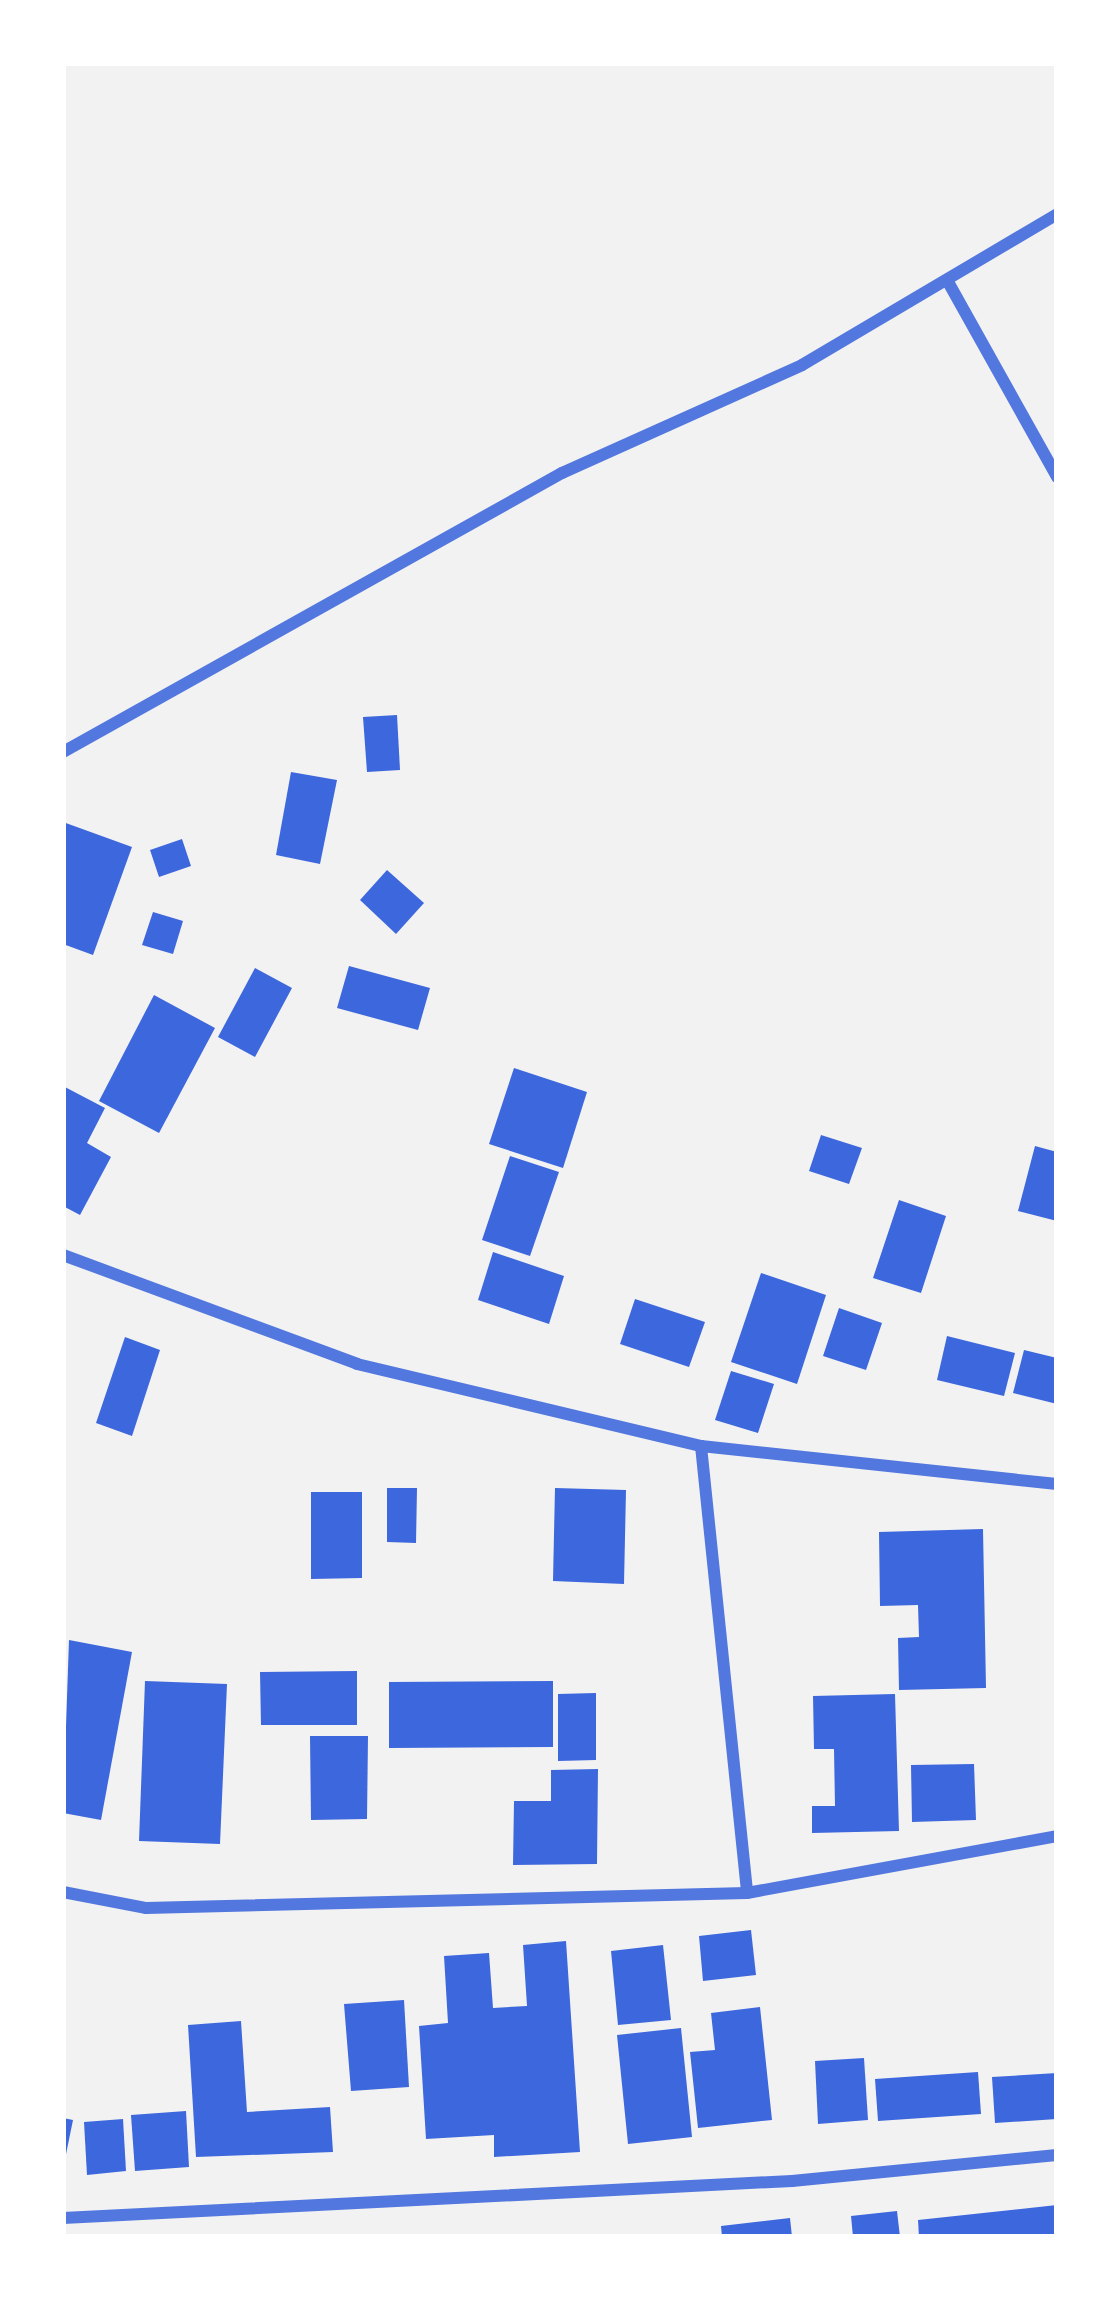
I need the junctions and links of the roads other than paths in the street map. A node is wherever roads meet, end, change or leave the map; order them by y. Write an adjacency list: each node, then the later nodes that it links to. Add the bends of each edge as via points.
1 (1057, 214): 2 (street)
2 (947, 280): 3 (street); 4 (street, via 802,365 562,473)
3 (1057, 477)
4 (63, 752)
5 (63, 1255): 6 (street, via 357,1364)
6 (701, 1446): 7 (street); 10 (street)
7 (1057, 1484)
8 (1057, 1836): 10 (street)
9 (63, 1892): 10 (street, via 146,1908)
10 (747, 1893)
11 (1057, 2155): 12 (street, via 792,2181)
12 (63, 2218)

